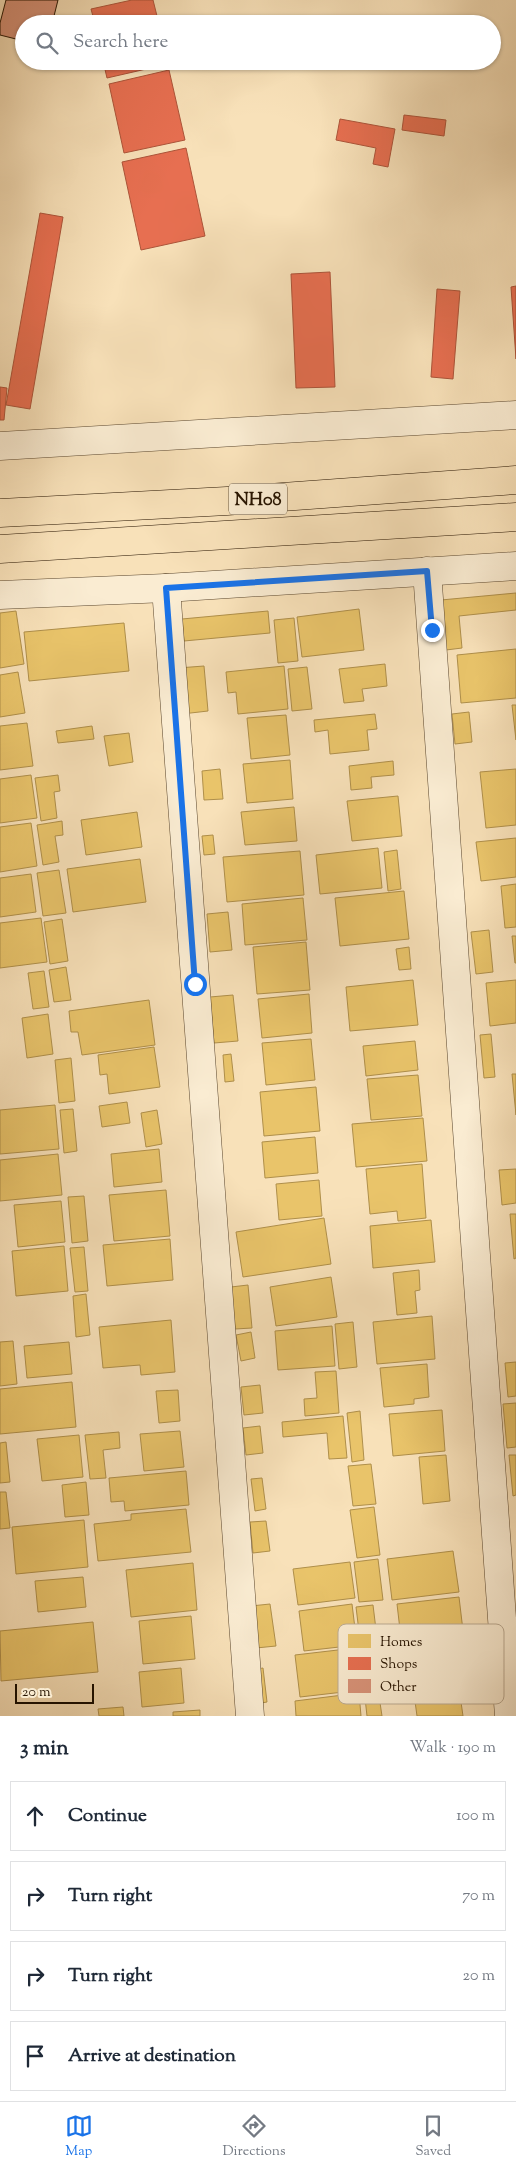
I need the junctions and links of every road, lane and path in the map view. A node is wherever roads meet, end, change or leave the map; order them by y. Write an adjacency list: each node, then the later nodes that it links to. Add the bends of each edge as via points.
1 (516, 415): 2 (street)
2 (0, 446)
3 (516, 480): 4 (highway, NH08, via 227,501)
4 (0, 513)
5 (516, 517): 6 (highway, NH08)
6 (0, 549)
7 (516, 566): 8 (street)
8 (427, 571): 9 (street); 11 (street)
9 (166, 588): 10 (street); 13 (street)
10 (0, 594)
11 (502, 1624)
12 (504, 1646): 14 (street)
13 (250, 1716)
14 (509, 1716)

